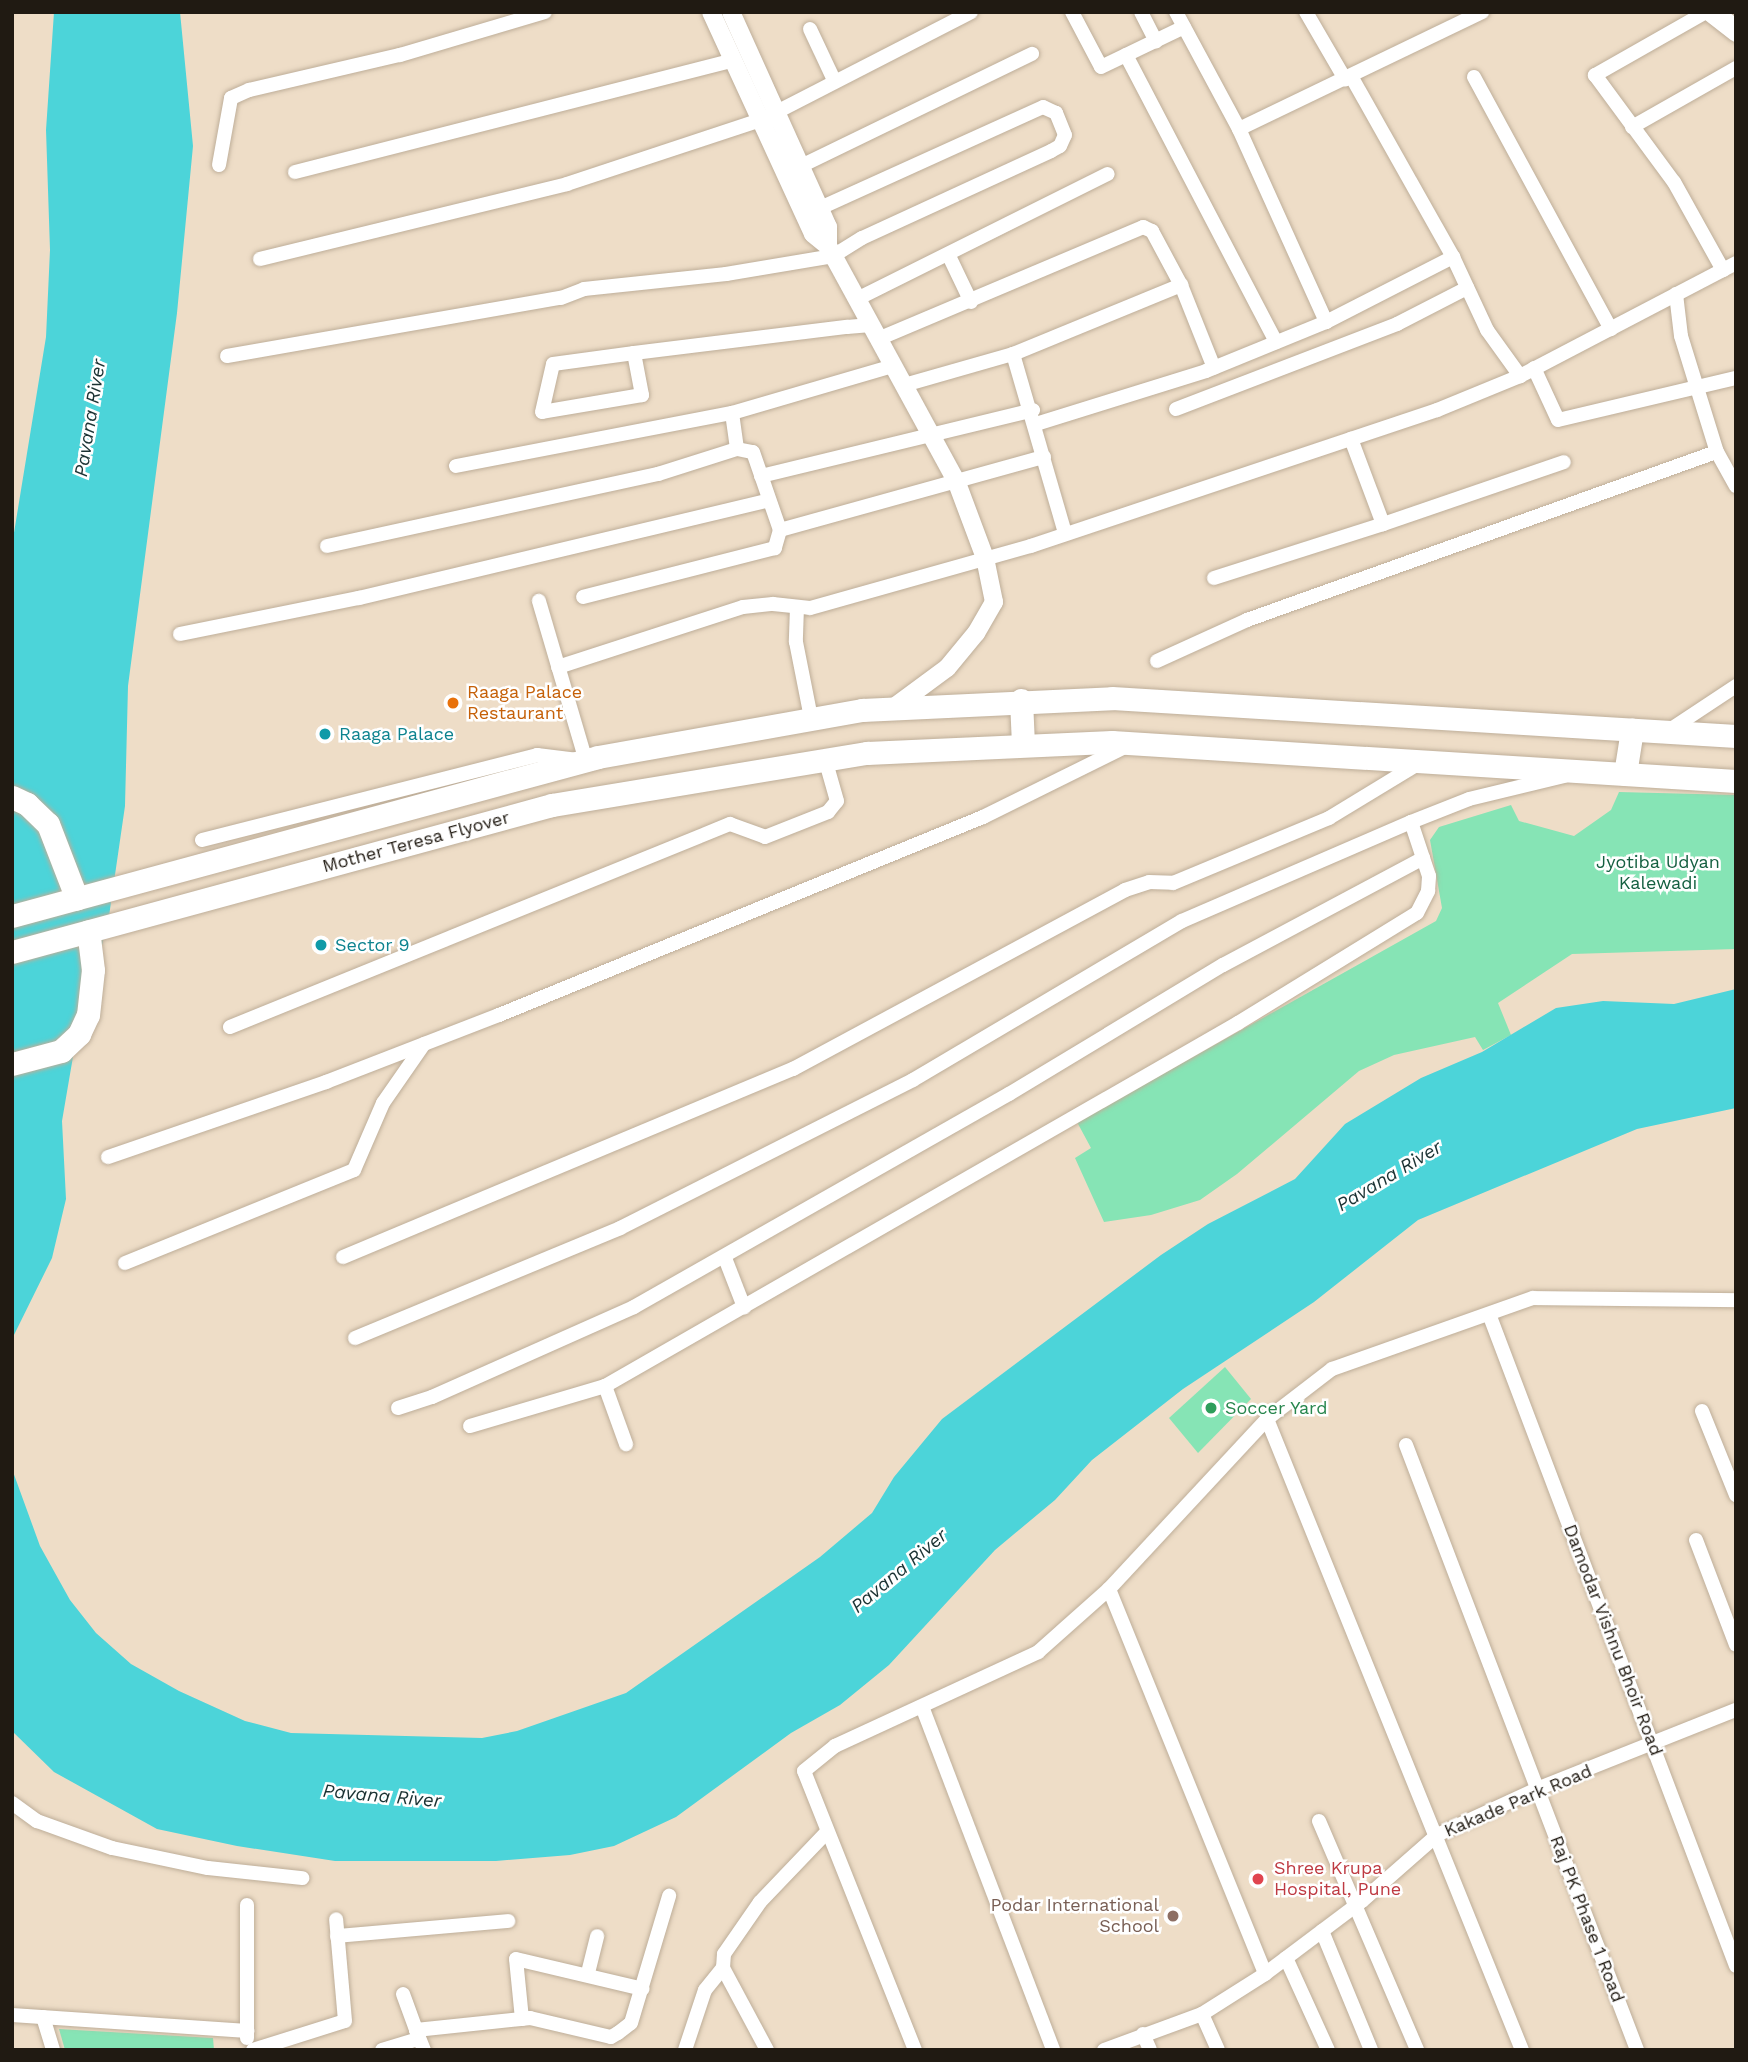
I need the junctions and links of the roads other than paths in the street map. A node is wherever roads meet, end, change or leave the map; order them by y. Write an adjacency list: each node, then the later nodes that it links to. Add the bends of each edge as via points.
1 (545, 12): 26 (street, via 400,55 249,89 231,98)
2 (711, 12): 18 (street)
3 (731, 12): 23 (street)
4 (971, 12): 22 (street)
5 (1072, 12): 17 (street, via 1101,68)
6 (1141, 12): 15 (street)
7 (1176, 12): 12 (street)
8 (1306, 12): 20 (street)
9 (1482, 12): 20 (street)
10 (1706, 12): 24 (street, via 1595,75)
11 (1713, 12): 14 (main road)
12 (1184, 27): 15 (street); 25 (street)
13 (810, 29): 22 (street)
14 (1736, 31)
15 (1156, 41): 17 (street)
16 (1032, 54): 27 (street)
17 (1126, 55): 44 (street)
18 (732, 61): 23 (street); 28 (street)
19 (1736, 68): 24 (street)
20 (1348, 77): 25 (street); 33 (street)
21 (1474, 77): 42 (street)
22 (834, 80): 23 (street)
23 (769, 117): 27 (street); 31 (street, via 813,234); 34 (street, via 566,184)
24 (1632, 127): 35 (street, via 1674,181)
25 (1239, 129): 41 (street)
26 (219, 164)
27 (801, 166): 30 (street)
28 (295, 172)
29 (1108, 174): 32 (street)
30 (820, 208): 31 (street); 31 (street, via 1044,107 1056,113 1065,135 1051,151)
31 (830, 251): 39 (street); 47 (street, via 726,274 584,289 561,298)
32 (949, 256): 39 (street); 40 (street)
33 (1453, 257): 37 (street); 41 (street)
34 (260, 259)
35 (1729, 267): 38 (street)
36 (1181, 285): 40 (street, via 1152,231 1136,226 1089,252); 46 (street); 49 (street)
37 (1467, 288): 51 (street, via 1487,330); 55 (street, via 1397,324)
38 (1676, 294): 42 (street); 54 (street, via 1681,337)
39 (857, 299): 43 (street)
40 (971, 302): 43 (street)
41 (1326, 322): 44 (street)
42 (1611, 329): 50 (street)
43 (875, 332): 45 (street); 48 (street)
44 (1276, 342): 49 (street)
45 (634, 353): 45 (street, via 551,364 542,412 641,396)
46 (1013, 354): 53 (street); 57 (street)
47 (227, 356)
48 (893, 366): 53 (street); 56 (street)
49 (1214, 368): 57 (street)
50 (1534, 368): 51 (street); 54 (street, via 1558,420)
51 (1520, 376): 59 (street)
52 (1736, 378): 54 (street)
53 (904, 386): 58 (street)
54 (1697, 388): 61 (street)
55 (1176, 409)
56 (732, 413): 60 (street); 64 (street)
57 (1034, 417): 58 (street); 62 (street)
58 (930, 438): 65 (street); 66 (street)
59 (1351, 439): 69 (street); 71 (street)
60 (737, 449): 65 (street, via 753,452); 72 (street, via 658,474)
61 (1717, 452): 67 (street); 79 (street, via 1247,620)
62 (1044, 457): 66 (street); 71 (street)
63 (1564, 462): 69 (street)
64 (456, 466)
65 (761, 476): 68 (street)
66 (957, 482): 70 (street); 73 (street)
67 (1736, 486)
68 (767, 501): 70 (street); 78 (street, via 359,598)
69 (1383, 524): 74 (street)
70 (780, 530): 75 (street, via 775,548)
71 (1065, 533): 73 (street)
72 (327, 546)
73 (985, 558): 77 (street, via 810,608); 83 (street, via 994,602 976,633 947,668)
74 (1214, 578)
75 (583, 597)
76 (539, 601): 80 (street)
77 (797, 607): 80 (street, via 743,607); 84 (street, via 796,642)
78 (180, 634)
79 (1157, 661)
80 (558, 667): 91 (street)
81 (1736, 685): 86 (street)
82 (1021, 700): 83 (main road, Mother Teresa Flyover); 85 (main road, Mother Teresa Flyover, via 1112,698); 89 (main road)
83 (893, 708): 84 (main road, Mother Teresa Flyover)
84 (811, 718): 91 (main road, Mother Teresa Flyover)
85 (1632, 730): 86 (main road, Mother Teresa Flyover); 94 (main road)
86 (1667, 732): 87 (main road, Mother Teresa Flyover)
87 (1736, 736)
88 (1134, 743): 89 (main road, Mother Teresa Flyover); 92 (main road, Mother Teresa Flyover); 105 (street, via 983,817)
89 (1023, 744): 90 (main road, Mother Teresa Flyover)
90 (825, 759): 102 (main road, Mother Teresa Flyover, via 552,805); 104 (street, via 837,801 828,812 765,837 730,824)
91 (586, 761): 98 (street, via 537,755); 100 (main road, Mother Teresa Flyover)
92 (1422, 761): 93 (main road, Mother Teresa Flyover); 108 (street, via 1329,818 1174,883 1149,882 1125,890 793,1069)
93 (1583, 772): 94 (main road, Mother Teresa Flyover); 97 (street, via 1469,799)
94 (1625, 774): 95 (main road, Mother Teresa Flyover)
95 (1736, 781)
96 (12, 797): 100 (main road, via 48,824)
97 (1411, 822): 99 (street); 114 (street, via 1182,921 913,1080 620,1228)
98 (202, 840)
99 (1423, 858): 109 (street, via 1223,965); 112 (street, via 1428,891 1417,913 1403,924)
100 (78, 898): 101 (main road, Mother Teresa Flyover)
101 (12, 916)
102 (88, 931): 103 (main road, Mother Teresa Flyover); 106 (main road, via 92,981 88,1015 79,1034 61,1051)
103 (12, 952)
104 (230, 1027)
105 (425, 1043): 107 (street); 110 (street, via 383,1103 354,1170)
106 (12, 1064)
107 (108, 1157)
108 (343, 1257)
109 (725, 1258): 112 (street); 116 (street, via 574,1336)
110 (125, 1263)
111 (1736, 1300): 113 (street, via 1533,1298)
112 (744, 1307): 115 (street)
113 (1489, 1314): 118 (street, via 1332,1369); 128 (street, Damodar Vishnu Bhoir Road)
114 (355, 1338)
115 (605, 1386): 119 (street); 120 (street)
116 (398, 1408)
117 (1702, 1411): 122 (street)
118 (1267, 1419): 124 (street); 133 (street)
119 (470, 1426)
120 (626, 1444)
121 (1406, 1445): 129 (street, Raj PK Phase 1 Road)
122 (1736, 1494)
123 (1696, 1540): 125 (street)
124 (1109, 1589): 126 (street, via 1038,1652); 147 (street)
125 (1736, 1645)
126 (923, 1709): 132 (street, via 835,1746 804,1770); 164 (street)
127 (1736, 1710): 128 (street, Kakade Park Road)
128 (1652, 1745): 129 (street, Kakade Park Road); 144 (street, Damodar Vishnu Bhoir Road)
129 (1537, 1788): 133 (street, Kakade Park Road); 172 (street, Raj PK Phase 1 Road)
130 (12, 1802): 134 (street, via 37,1821 112,1848 208,1868)
131 (1319, 1821): 137 (street)
132 (827, 1832): 145 (street, via 760,1902 724,1954); 163 (street)
133 (1437, 1835): 137 (street, Kakade Park Road); 171 (street)
134 (302, 1878)
135 (669, 1896): 148 (street)
136 (247, 1905): 154 (street)
137 (1353, 1908): 140 (street, Kakade Park Road); 170 (street)
138 (336, 1919): 141 (street)
139 (508, 1921): 141 (street)
140 (1322, 1931): 143 (street, Kakade Park Road); 169 (street)
141 (337, 1936): 159 (street, via 345,2021)
142 (597, 1936): 146 (street)
143 (1286, 1958): 147 (street, Kakade Park Road); 168 (street)
144 (1736, 1966)
145 (723, 1968): 161 (street, via 705,1990); 162 (street)
146 (588, 1973): 148 (street); 153 (street, via 516,1959)
147 (1265, 1974): 150 (street, Kakade Park Road)
148 (643, 1989): 153 (street, via 631,2023 611,2037)
149 (403, 1994): 156 (street)
150 (1202, 2014): 155 (street, Kakade Park Road); 167 (street)
151 (12, 2015): 152 (street)
152 (43, 2017): 154 (street); 157 (street)
153 (522, 2019): 156 (street)
154 (247, 2031): 158 (street)
155 (1143, 2034): 165 (street, Kakade Park Road); 166 (street)
156 (419, 2040): 160 (street)
157 (53, 2050)
158 (247, 2050)
159 (253, 2050)
160 (382, 2050)
161 (685, 2050)
162 (767, 2050)
163 (915, 2050)
164 (1053, 2050)
165 (1104, 2050)
166 (1150, 2050)
167 (1218, 2050)
168 (1328, 2050)
169 (1371, 2050)
170 (1418, 2050)
171 (1522, 2050)
172 (1637, 2050)

